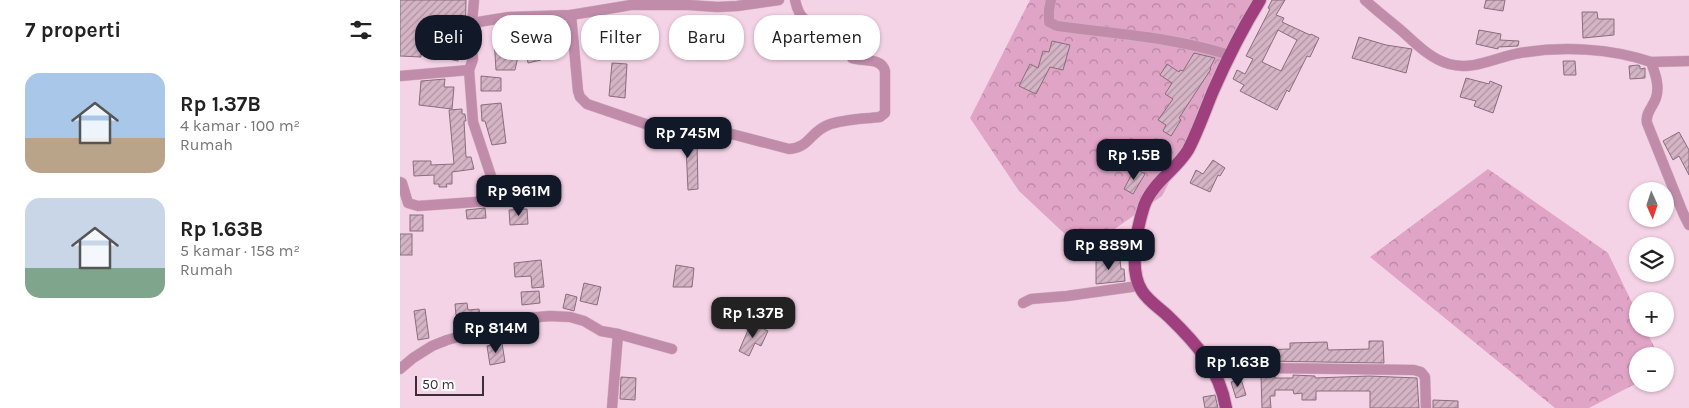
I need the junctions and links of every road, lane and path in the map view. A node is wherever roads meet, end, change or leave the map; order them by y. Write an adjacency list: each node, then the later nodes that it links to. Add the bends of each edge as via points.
1 (474, 0): 8 (street)
2 (779, 0): 7 (street, via 718,7)
3 (795, 0): 10 (street, via 797,12 807,22 840,27 852,58 880,62 884,66 885,113 830,124 821,128 803,146 789,149 724,132 669,132 587,104 578,91)
4 (1051, 0): 11 (street, via 1049,22 1057,26 1156,38)
5 (1260, 0): 11 (main road)
6 (1365, 0): 14 (street, via 1415,44 1448,64 1474,65 1516,53 1547,49 1611,52)
7 (687, 2): 9 (street, via 631,5)
8 (473, 15)
9 (570, 15)
10 (571, 24)
11 (1229, 54): 19 (main road, via 1188,150 1145,204 1136,235)
12 (473, 60): 15 (street)
13 (1689, 61): 14 (street)
14 (1651, 62): 18 (street, via 1657,94 1646,116 1647,123)
15 (469, 70): 16 (street); 17 (street, via 473,122 494,185 494,199 418,206 408,203)
16 (400, 76)
17 (400, 182)
18 (1689, 224)
19 (1138, 286): 20 (street, via 1032,299); 26 (main road, via 1206,358 1218,376)
20 (1023, 303)
21 (618, 334): 22 (street); 24 (street, via 600,332 584,321 570,317 526,318 440,343); 25 (street)
22 (672, 349)
23 (1262, 368): 27 (street, via 1414,370 1425,377)
24 (400, 369)
25 (612, 408)
26 (1226, 408)
27 (1426, 408)

